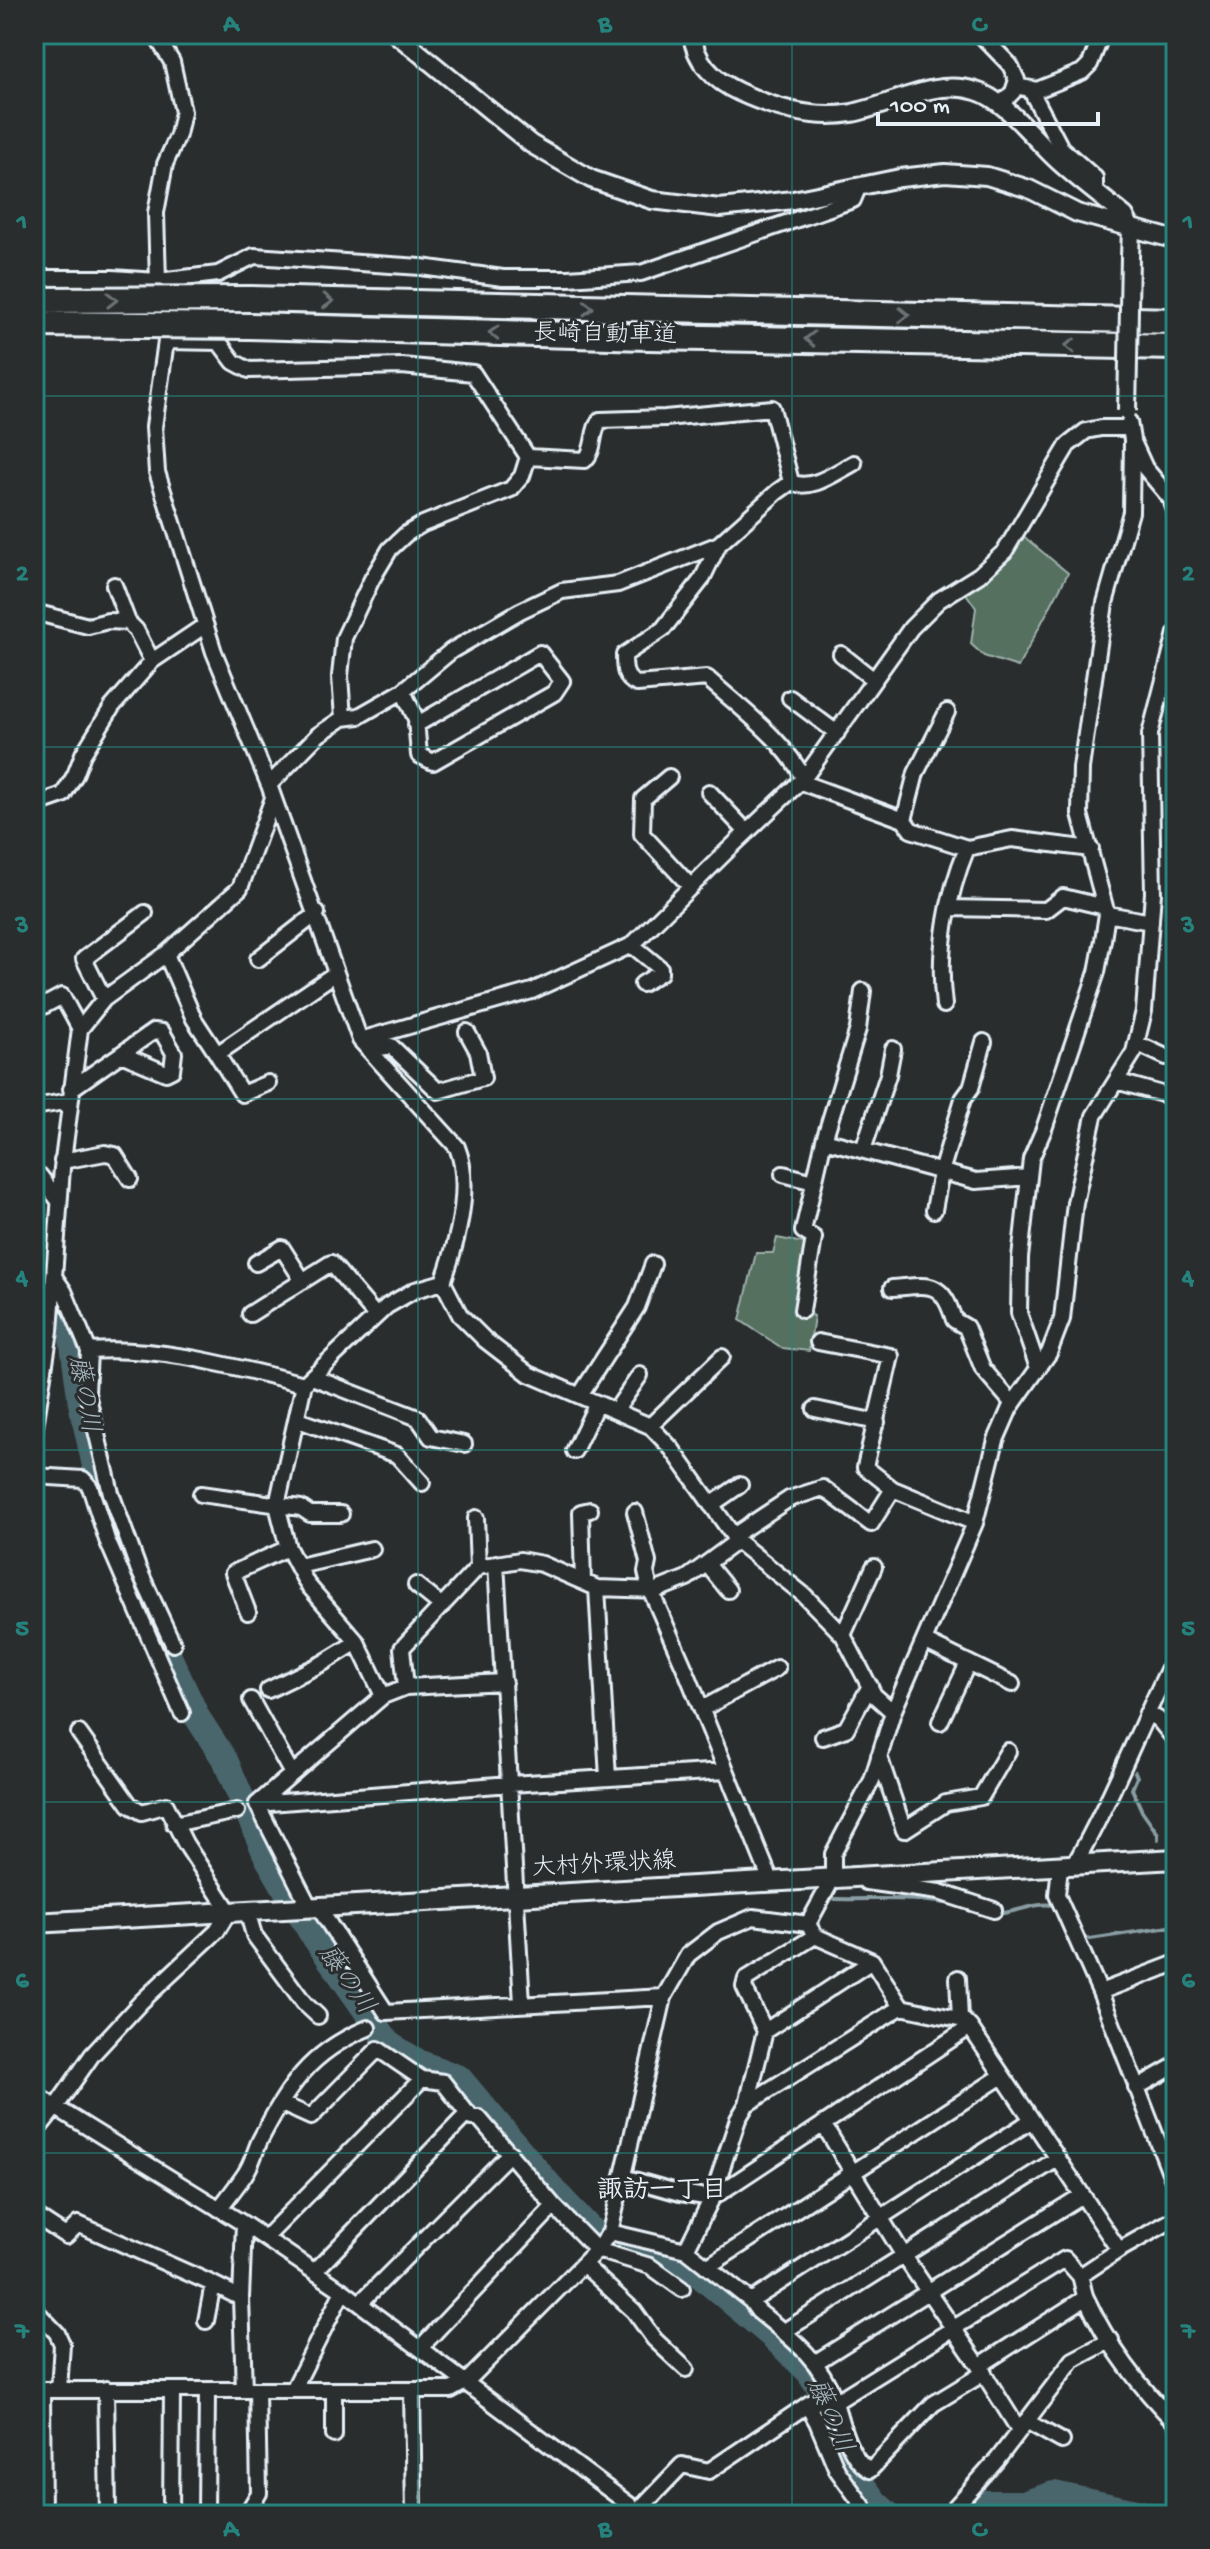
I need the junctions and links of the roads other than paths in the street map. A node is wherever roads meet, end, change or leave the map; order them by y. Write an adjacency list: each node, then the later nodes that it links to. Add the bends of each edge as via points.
1 (149, 34): 14 (street, via 172,62 183,112 156,213)
2 (396, 34): 9 (street, via 531,144 591,179 652,200 720,208)
3 (692, 34): 8 (street, via 704,66 725,86 790,110 850,113 932,88 978,91)
4 (980, 34): 6 (street, via 1010,65)
5 (1097, 39): 7 (street, via 1082,72)
6 (1015, 86): 7 (street); 8 (street)
7 (1030, 89): 10 (street, via 1061,148 1095,178)
8 (1000, 105): 10 (street)
9 (858, 188): 11 (street, via 945,173 987,176 1077,213); 14 (street, via 853,200 641,273 503,278 254,256 218,274)
10 (1095, 191): 11 (street, via 1125,216)
11 (1131, 228): 12 (street); 20 (street, bridge)
12 (1176, 240)
13 (34, 278): 14 (street)
14 (158, 281): 18 (street)
15 (34, 300): 16 (highway, 長崎自動車道, one-way to 16, bridge, via 250,299)
16 (1176, 321)
17 (34, 324): 19 (highway, 長崎自動車道, one-way to 17, bridge)
18 (166, 341): 22 (street, via 219,342 234,362 249,370 402,366 473,373); 30 (street, via 154,427 157,472)
19 (1176, 347)
20 (1127, 411): 21 (street)
21 (1131, 434): 25 (street, via 1145,468 1171,499); 34 (street, via 1101,428 1086,431 1068,445 1005,551 939,600 911,628); 49 (street, via 1131,512 1105,603 1081,768 1080,814)
22 (528, 457): 24 (street, via 585,460 600,420 772,408); 38 (street, via 511,489 423,524 390,549 344,638)
23 (854, 463): 24 (street, via 810,485)
24 (791, 482): 26 (street)
25 (1176, 514)
26 (719, 544): 35 (street, via 618,584 562,591 451,651); 42 (street, via 702,579 663,629 624,655 625,671 637,684 707,678 777,743)
27 (114, 585): 29 (street)
28 (34, 612): 29 (street, via 88,626)
29 (128, 622): 33 (street)
30 (204, 626): 33 (street); 43 (street)
31 (1176, 633): 55 (street, via 1150,734)
32 (841, 654): 34 (street)
33 (152, 661): 45 (street, via 112,707 63,795)
34 (874, 680): 40 (street)
35 (403, 691): 38 (street, via 359,716); 39 (street)
36 (790, 698): 40 (street)
37 (947, 712): 46 (street, via 916,773)
38 (343, 718): 43 (street, via 318,735)
39 (416, 725): 39 (street, via 419,755 433,762 554,693 562,681 540,653)
40 (837, 733): 42 (street)
41 (669, 777): 50 (street, via 643,799 642,834)
42 (804, 778): 46 (street, via 806,784); 47 (street)
43 (271, 792): 54 (street); 57 (street, via 240,888)
44 (709, 792): 47 (street)
45 (34, 805)
46 (904, 820): 48 (street, via 911,830)
47 (747, 832): 50 (street)
48 (967, 848): 49 (street, via 1012,839); 51 (street)
49 (1091, 849): 52 (street)
50 (691, 887): 56 (street)
51 (949, 908): 52 (street, via 1046,910 1063,897); 63 (street)
52 (1106, 910): 55 (street); 85 (street, via 1097,972)
53 (145, 913): 62 (street, via 84,959)
54 (317, 913): 58 (street); 59 (street)
55 (1151, 922): 68 (street, via 1144,1011)
56 (632, 945): 60 (street, via 660,968); 69 (street, via 532,991)
57 (166, 954): 62 (street); 72 (street, via 194,1019)
58 (258, 959)
59 (336, 973): 69 (street); 72 (street)
60 (642, 984)
61 (863, 991): 79 (street, via 858,1029)
62 (104, 999): 65 (street)
63 (944, 1005)
64 (38, 1009): 65 (street, via 62,996)
65 (80, 1029): 76 (street)
66 (467, 1032): 69 (street, via 483,1078 438,1091 391,1046)
67 (984, 1042): 82 (street)
68 (1136, 1043): 73 (street); 74 (street)
69 (365, 1045): 94 (street, via 457,1147 464,1163 458,1243)
70 (893, 1049): 80 (street)
71 (121, 1054): 76 (street)
72 (217, 1054): 75 (street, via 242,1094)
73 (1166, 1057)
74 (1116, 1081): 77 (street); 104 (street, via 1094,1116 1075,1203 1062,1319)
75 (268, 1083)
76 (71, 1095): 78 (street); 81 (street)
77 (1176, 1098)
78 (34, 1107)
79 (824, 1140): 80 (street); 87 (street)
80 (863, 1150): 82 (street)
81 (62, 1161): 86 (street, via 115,1155); 88 (street)
82 (941, 1172): 85 (street, via 976,1181); 89 (street)
83 (34, 1173): 88 (street)
84 (783, 1174): 87 (street)
85 (1029, 1177): 104 (street, via 1019,1313)
86 (130, 1179)
87 (814, 1182): 96 (street, via 803,1231 814,1238)
88 (59, 1201): 92 (street)
89 (934, 1210)
90 (256, 1263): 93 (street, via 282,1248)
91 (653, 1264): 107 (street, via 637,1307)
92 (55, 1279): 100 (street); 102 (street)
93 (303, 1281): 97 (street); 98 (street, via 331,1263)
94 (443, 1282): 98 (street, via 415,1290); 107 (street, via 460,1315 485,1340 529,1374)
95 (892, 1288): 109 (street, via 940,1291 954,1320 966,1327 983,1369)
96 (802, 1310)
97 (250, 1314)
98 (376, 1316): 106 (street)
99 (34, 1328): 100 (street)
100 (50, 1331): 115 (street)
101 (818, 1342): 113 (street, via 891,1356)
102 (89, 1351): 106 (street, via 124,1349); 147 (street, via 87,1393 111,1493)
103 (722, 1357): 114 (street)
104 (1038, 1368): 109 (street)
105 (640, 1375): 111 (street)
106 (308, 1381): 112 (street); 116 (street, via 418,1418 431,1437)
107 (580, 1395): 108 (street)
108 (597, 1403): 111 (street); 117 (street)
109 (1013, 1404): 129 (street, via 996,1440)
110 (815, 1409): 113 (street)
111 (616, 1410): 114 (street)
112 (298, 1420): 119 (street, via 397,1455); 123 (street)
113 (877, 1422): 121 (street, via 865,1467)
114 (650, 1426): 124 (street)
115 (34, 1433)
116 (464, 1444)
117 (574, 1451)
118 (34, 1476): 160 (street, via 83,1479 90,1487 107,1540)
119 (422, 1483)
120 (740, 1485): 124 (street)
121 (893, 1489): 129 (street); 130 (street, via 871,1524 823,1488 789,1499)
122 (201, 1494): 123 (street)
123 (277, 1505): 127 (street, via 310,1514); 131 (street)
124 (711, 1505): 130 (street)
125 (590, 1510): 139 (street, via 581,1512)
126 (635, 1512): 140 (street)
127 (341, 1514)
128 (476, 1518): 136 (street)
129 (975, 1523): 145 (street)
130 (735, 1539): 134 (street); 144 (street)
131 (288, 1548): 135 (street); 143 (street, via 233,1573)
132 (372, 1549): 135 (street)
133 (496, 1563): 136 (street); 139 (street, via 542,1564); 151 (street)
134 (707, 1564): 140 (street, via 687,1578); 141 (street)
135 (299, 1566): 146 (street, via 307,1584)
136 (478, 1567): 142 (street)
137 (874, 1567): 144 (street)
138 (416, 1585): 142 (street)
139 (590, 1585): 140 (street); 170 (street)
140 (650, 1589): 158 (street)
141 (728, 1590)
142 (442, 1606): 154 (street, via 402,1648)
143 (248, 1612)
144 (843, 1635): 153 (street)
145 (924, 1641): 149 (street); 159 (street)
146 (357, 1642): 155 (street); 156 (street)
147 (173, 1644)
148 (1176, 1654): 161 (street)
149 (968, 1663): 152 (street); 162 (street, via 963,1690)
150 (777, 1668): 158 (street)
151 (504, 1682): 154 (street); 171 (street)
152 (1012, 1684)
153 (870, 1686): 159 (street); 164 (street, via 846,1729)
154 (406, 1687): 156 (street)
155 (268, 1690)
156 (383, 1696): 169 (street)
157 (251, 1700): 169 (street)
158 (702, 1709): 168 (street)
159 (893, 1712): 167 (street)
160 (182, 1713)
161 (1147, 1713): 165 (street); 176 (street, via 1103,1815)
162 (940, 1722)
163 (79, 1733): 174 (street, via 130,1805 142,1812 166,1805)
164 (823, 1737)
165 (1176, 1741)
166 (1008, 1751): 167 (street, via 981,1797 946,1803 904,1830)
167 (879, 1756): 177 (street, via 833,1854)
168 (726, 1771): 170 (street); 178 (street)
169 (291, 1772): 172 (street)
170 (608, 1778): 171 (street)
171 (510, 1784): 172 (street); 179 (street)
172 (257, 1804): 180 (street)
173 (237, 1811): 174 (street)
174 (174, 1824): 182 (street)
175 (1176, 1859): 176 (main road, 大村外環状線)
176 (1067, 1866): 177 (main road, 大村外環状線); 188 (street, via 1057,1895)
177 (833, 1878): 178 (main road, 大村外環状線); 181 (street, via 939,1892); 184 (street)
178 (771, 1881): 179 (main road, 大村外環状線)
179 (515, 1894): 180 (main road, 大村外環状線); 191 (street)
180 (313, 1908): 182 (main road, 大村外環状線); 191 (street, via 386,2012)
181 (994, 1910)
182 (246, 1911): 183 (main road, 大村外環状線); 190 (street, via 254,1935); 205 (street, via 141,2002 92,2055)
183 (34, 1923)
184 (811, 1930): 185 (street); 189 (street, via 753,1917 718,1932 688,1955); 197 (street, via 746,1979 744,1987)
185 (872, 1961): 192 (street); 197 (street)
186 (1176, 1963): 188 (street)
187 (958, 1978): 195 (street)
188 (1100, 1992): 201 (street)
189 (664, 1997): 191 (street); 213 (street)
190 (301, 1998): 193 (street); 194 (street)
191 (522, 2003)
192 (901, 2007): 195 (street); 204 (street)
193 (289, 2009)
194 (318, 2016)
195 (965, 2023): 199 (street); 208 (street)
196 (368, 2028): 203 (street, via 308,2065)
197 (765, 2031): 204 (street)
198 (1176, 2065): 201 (street)
199 (1002, 2076): 207 (street); 212 (street)
200 (422, 2079): 203 (street, via 378,2049 311,2117); 206 (street, via 443,2082); 224 (street)
201 (1136, 2088): 214 (street)
202 (34, 2094): 205 (street)
203 (282, 2104): 218 (street, via 247,2172)
204 (747, 2104): 216 (street)
205 (55, 2108): 209 (street); 218 (street)
206 (468, 2113): 210 (street); 231 (street)
207 (1032, 2120): 211 (street); 220 (street)
208 (823, 2124): 212 (street); 216 (street)
209 (34, 2134)
210 (510, 2153): 217 (street); 240 (street)
211 (1057, 2159): 215 (street); 228 (street)
212 (852, 2171): 220 (street); 230 (street)
213 (623, 2177): 216 (street); 223 (street)
214 (1176, 2188)
215 (1081, 2196): 227 (street); 236 (street)
216 (712, 2198): 226 (street)
217 (554, 2206): 225 (street); 246 (street)
218 (219, 2209): 222 (street)
219 (34, 2215): 233 (street, via 66,2236 78,2224)
220 (880, 2218): 228 (street); 239 (street)
221 (1176, 2218): 227 (street)
222 (244, 2224): 224 (street); 237 (street)
223 (609, 2233): 225 (street); 226 (street)
224 (265, 2238): 231 (street)
225 (597, 2250): 229 (street); 234 (street, via 650,2266)
226 (686, 2250): 230 (street)
227 (1119, 2250): 232 (street)
228 (904, 2256): 236 (street); 244 (street)
229 (583, 2264): 248 (street); 250 (street)
230 (707, 2267): 239 (street)
231 (315, 2271): 235 (street)
232 (1080, 2276): 238 (street); 243 (street, via 1065,2259)
233 (213, 2284): 237 (street); 242 (street)
234 (682, 2289)
235 (343, 2291): 240 (street); 257 (street)
236 (928, 2292): 243 (street); 247 (street)
237 (241, 2298): 256 (street)
238 (1085, 2298): 245 (street); 249 (street)
239 (751, 2301): 244 (street)
240 (360, 2303): 246 (street)
241 (34, 2309): 253 (street, via 62,2344)
242 (206, 2321)
243 (952, 2327): 249 (street); 260 (street)
244 (783, 2332): 247 (street)
245 (1111, 2340): 262 (street, via 1147,2396); 263 (street, via 1073,2360)
246 (421, 2347): 250 (street)
247 (816, 2362): 260 (street)
248 (686, 2369)
249 (982, 2370): 260 (street, via 933,2404 870,2470 849,2443); 263 (street)
250 (467, 2381): 259 (street, via 451,2390); 266 (street)
251 (106, 2389): 253 (street); 254 (street); 268 (street)
252 (38, 2390): 253 (street); 267 (street)
253 (59, 2390)
254 (172, 2390): 255 (street); 269 (street)
255 (207, 2390): 256 (street); 270 (street)
256 (250, 2390): 257 (street); 271 (street, via 259,2493)
257 (293, 2390): 258 (street)
258 (334, 2390): 259 (street); 264 (street)
259 (412, 2390): 272 (street)
260 (834, 2400): 261 (street)
261 (809, 2404): 266 (street, via 709,2471 682,2465); 273 (street, via 837,2470 863,2506)
262 (1176, 2423)
263 (1023, 2426): 265 (street); 274 (street)
264 (334, 2435)
265 (1062, 2441)
266 (639, 2514)
267 (43, 2515)
268 (108, 2515)
269 (171, 2515)
270 (206, 2515)
271 (246, 2515)
272 (414, 2515)
273 (855, 2515)
274 (948, 2515)

